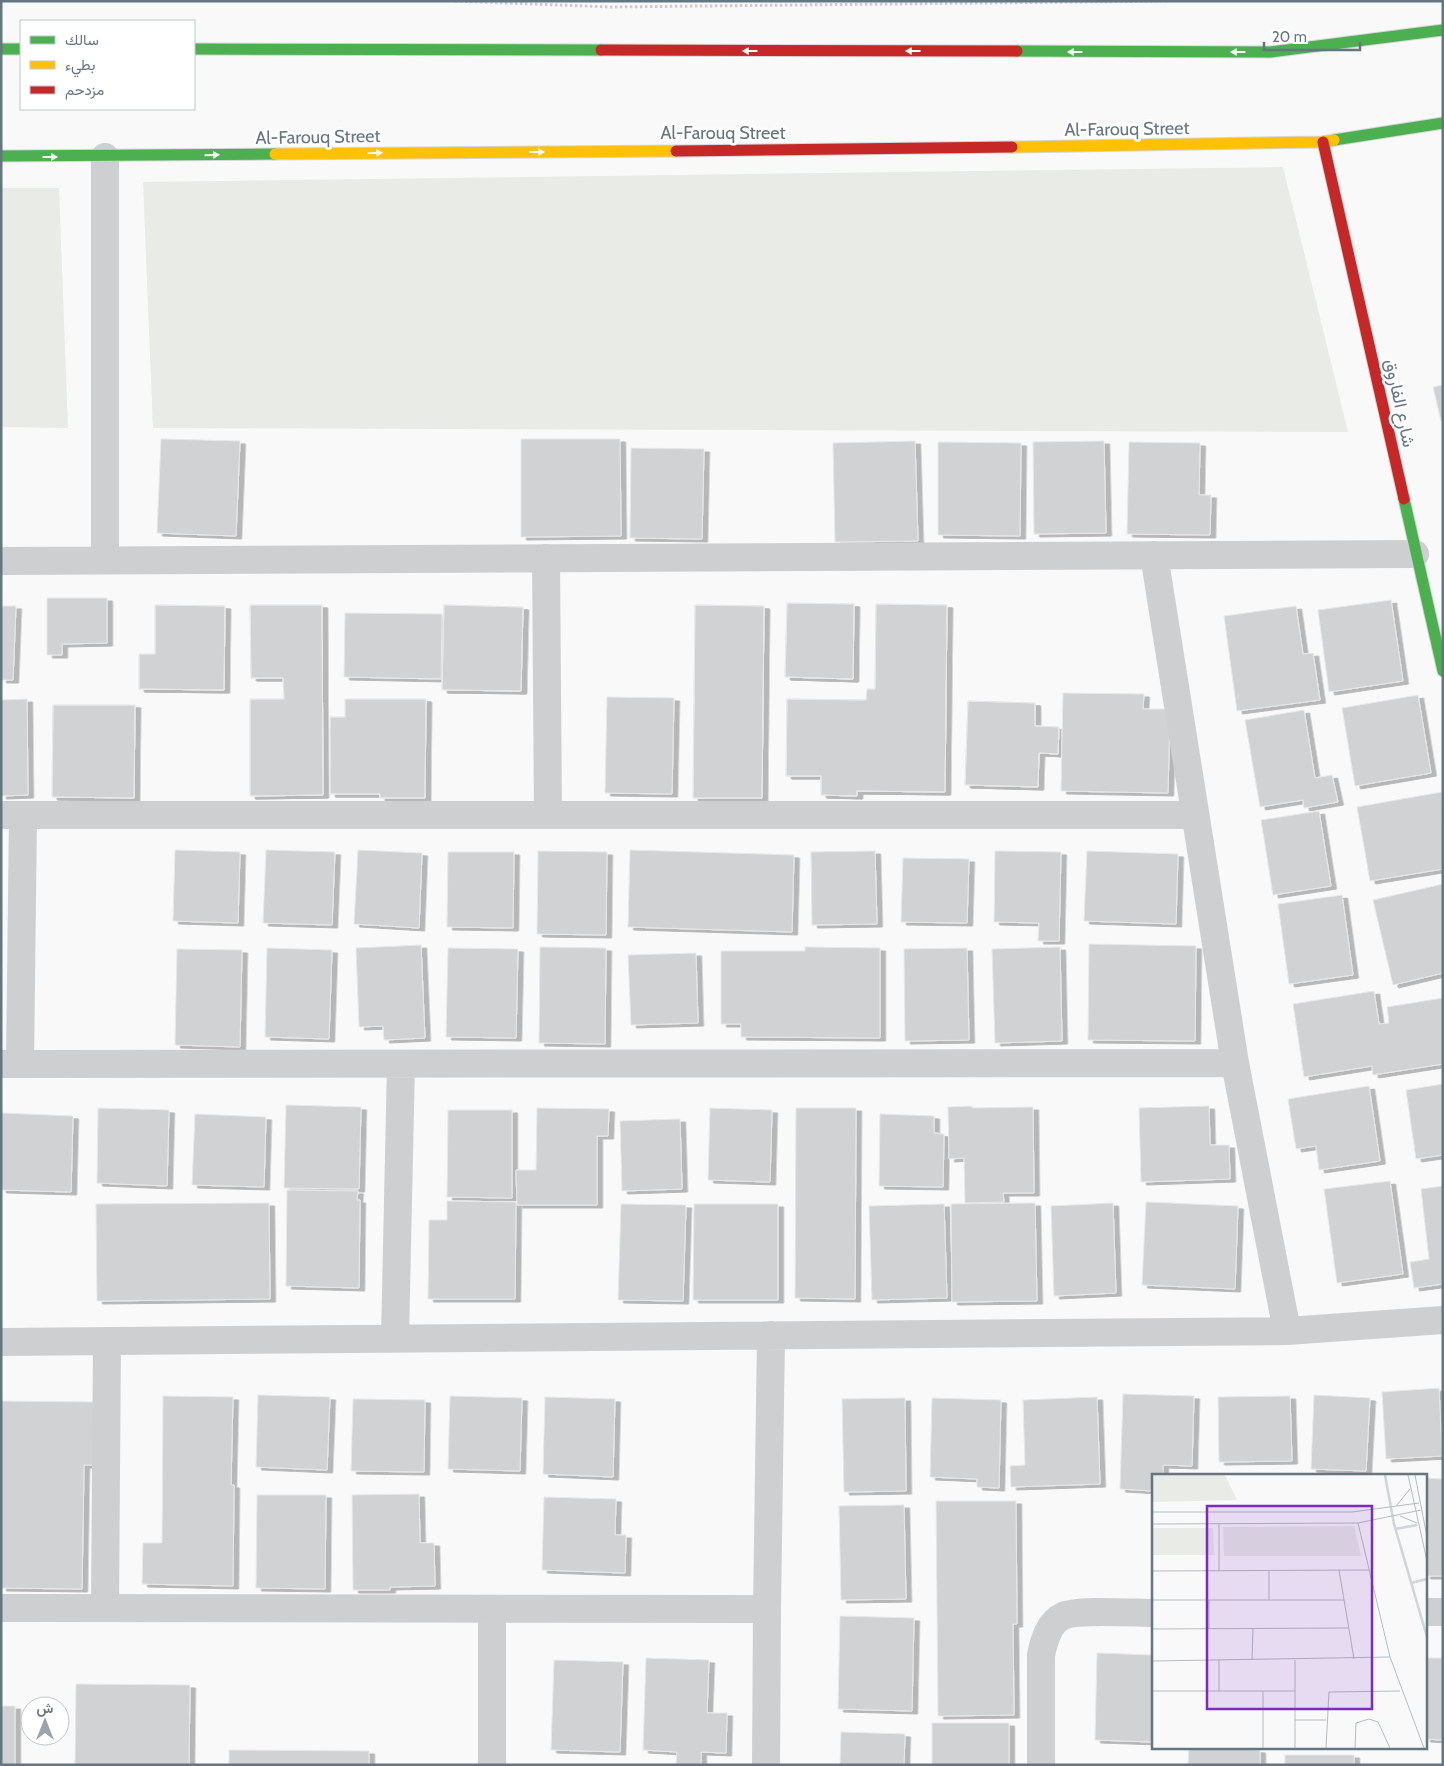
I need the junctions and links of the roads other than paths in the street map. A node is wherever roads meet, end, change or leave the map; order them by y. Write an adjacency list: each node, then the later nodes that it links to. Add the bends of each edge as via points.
1 (1443, 30): 4 (main road, one-way to 4, via 1270,52)
2 (1, 49): 3 (main road)
3 (20, 49)
4 (195, 49)
5 (1443, 123): 6 (main road, Al-Farouq Street)
6 (1323, 142): 8 (main road, Al-Farouq Street, one-way to 6, via 1057,148); 9 (main road, شارع الفاروق)
7 (1, 156): 8 (main road, Al-Farouq Street, one-way to 8)
8 (105, 157): 12 (street)
9 (1415, 554): 10 (street); 14 (main road, شارع الفاروق)
10 (1154, 556): 11 (street); 15 (street)
11 (546, 558): 12 (street); 17 (street)
12 (105, 560): 13 (street)
13 (1, 561)
14 (1443, 671)
15 (1194, 814): 17 (street); 18 (street)
16 (12, 815): 17 (street); 19 (street)
17 (548, 815)
18 (1235, 1063): 20 (street); 22 (street)
19 (11, 1064): 20 (street)
20 (401, 1064): 24 (street)
21 (1443, 1320): 22 (street)
22 (1287, 1331): 23 (street)
23 (771, 1335): 24 (street); 30 (street)
24 (394, 1338): 25 (street)
25 (107, 1341): 26 (street); 28 (street)
26 (1, 1342)
27 (1, 1608): 28 (street)
28 (105, 1608): 29 (street)
29 (492, 1609): 30 (street); 34 (street)
30 (767, 1609): 35 (street)
31 (1152, 1612): 36 (street, via 1079,1613 1063,1616 1051,1627 1042,1655)
32 (1426, 1612): 33 (street)
33 (1443, 1612)
34 (492, 1765)
35 (766, 1765)
36 (1040, 1765)

